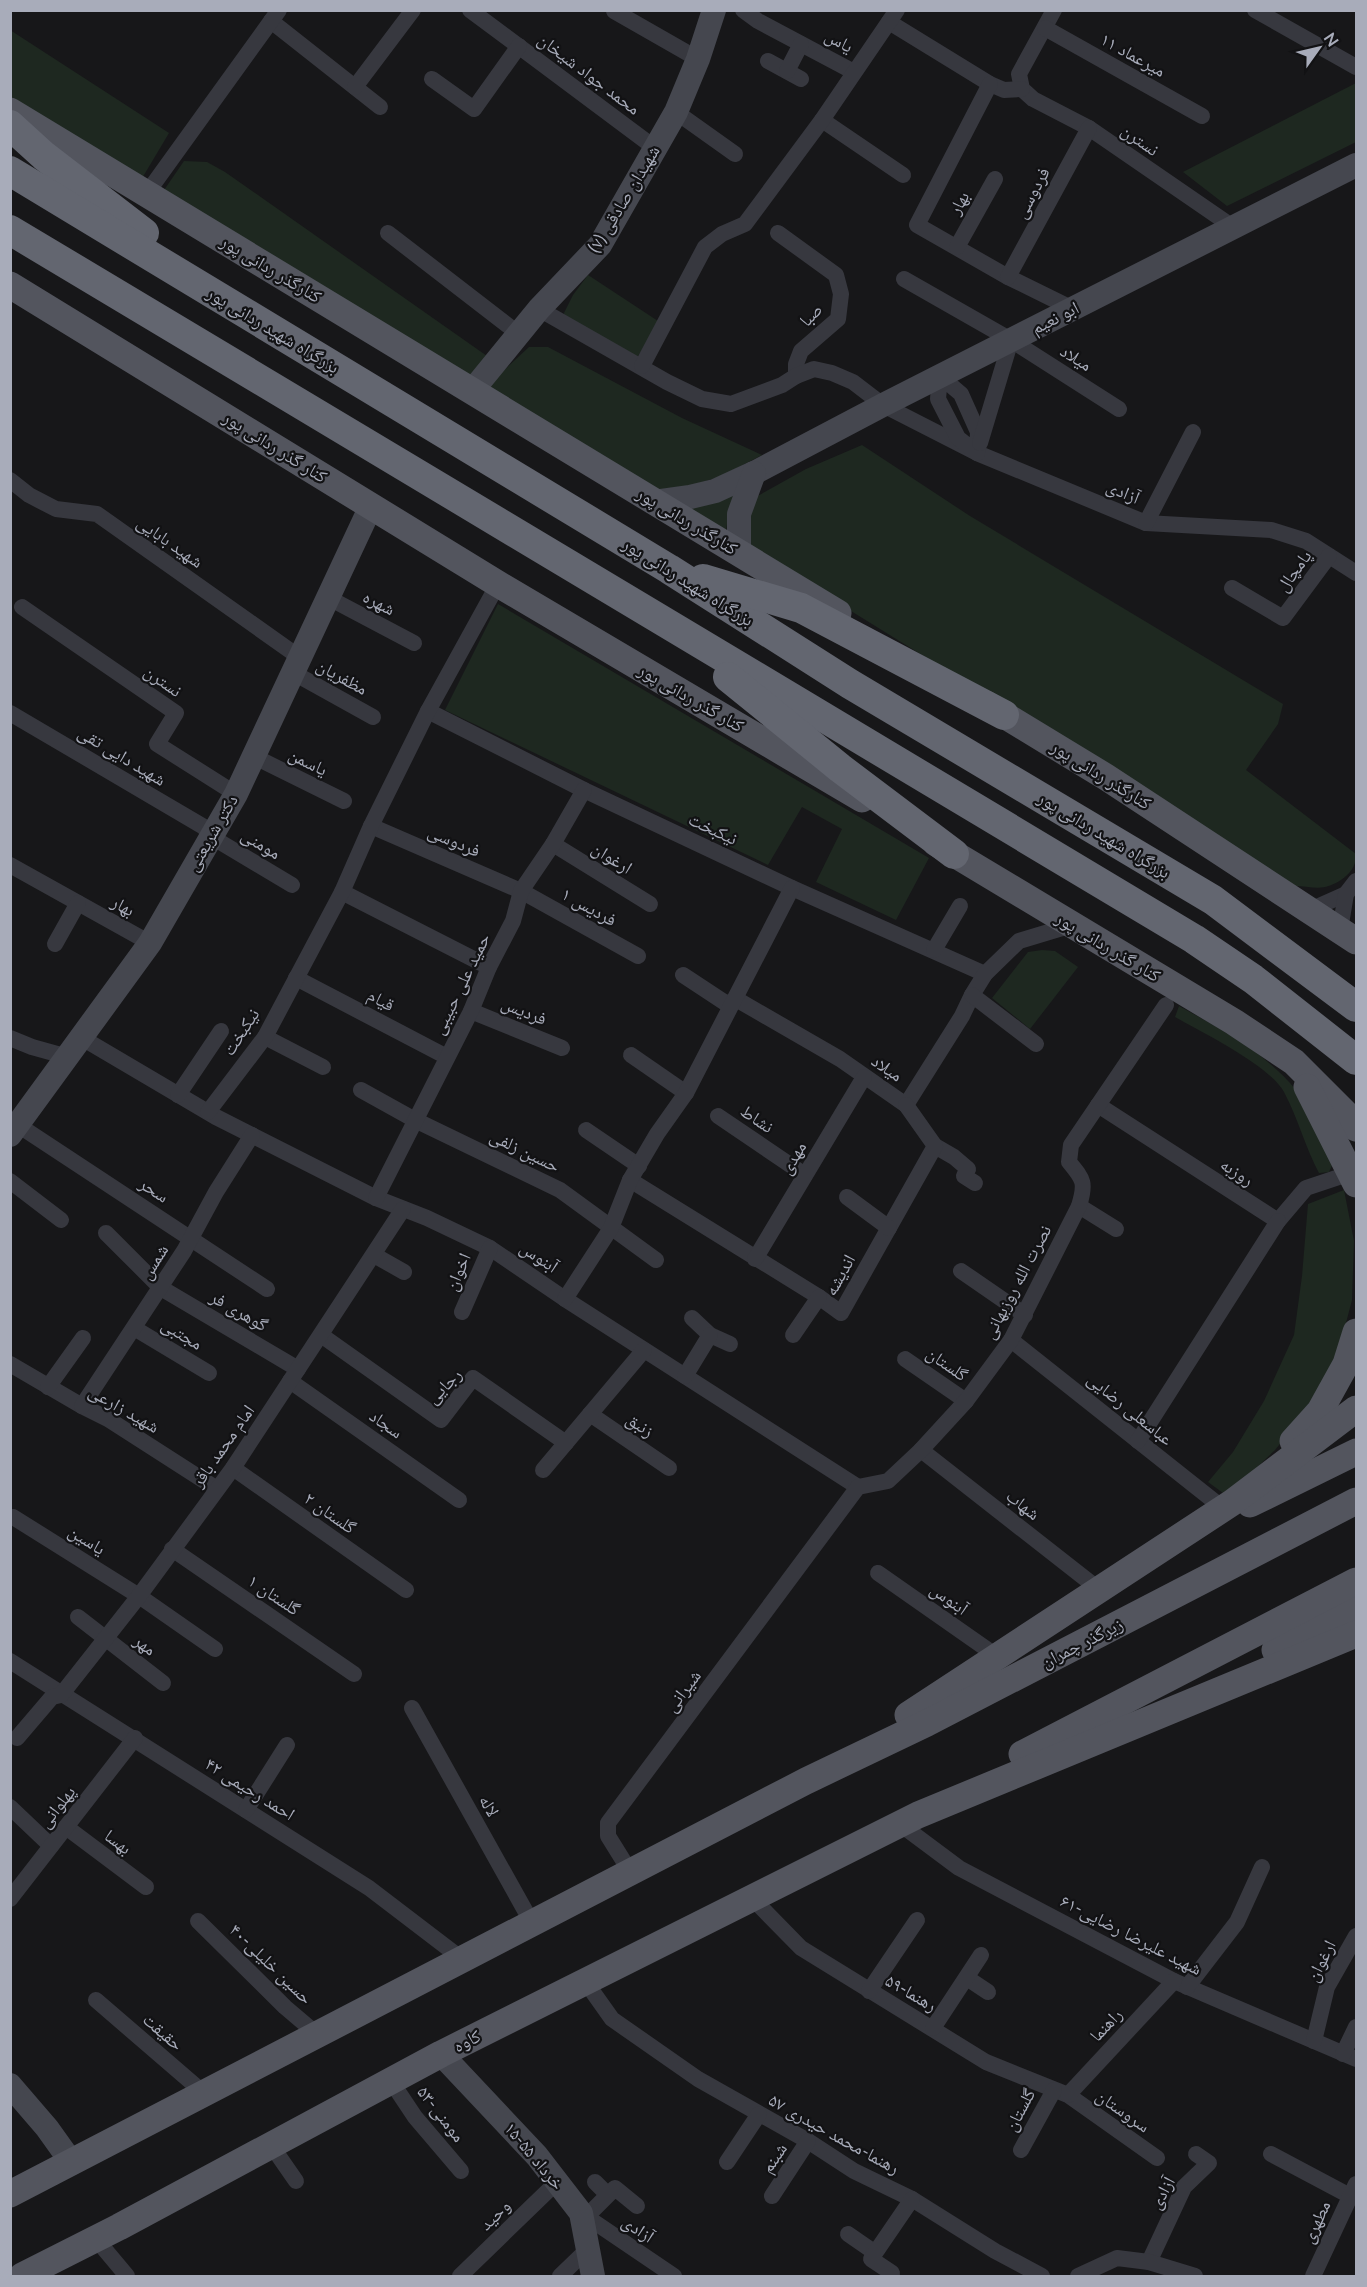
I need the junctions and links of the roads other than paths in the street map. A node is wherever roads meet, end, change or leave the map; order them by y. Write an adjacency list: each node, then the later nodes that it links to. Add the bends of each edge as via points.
1 (413, 10): 19 (street)
2 (470, 10): 12 (street, محمد جواد شیخان)
3 (714, 10): 13 (street, شهیدان صادقی (۷))
4 (743, 10): 11 (street, یاس)
5 (1054, 10): 10 (street)
6 (614, 11): 13 (street)
7 (1256, 11): 15 (street)
8 (275, 16): 19 (street); 34 (street)
9 (893, 16): 16 (street); 18 (street, نسترن)
10 (1045, 28): 20 (street, via 1019,74); 24 (street, میرعماد ۱۱)
11 (801, 44): 14 (street, via 794,75); 16 (street, یاس)
12 (519, 46): 17 (street, via 474,109); 28 (street, محمد جواد شیخان)
13 (698, 59): 23 (street, شهیدان صادقی (۷))
14 (768, 61)
15 (1356, 68)
16 (854, 72): 25 (street)
17 (432, 79)
18 (990, 84): 20 (street, نسترن, via 1004,90); 39 (street, via 917,225)
19 (355, 87): 21 (street)
20 (1022, 89): 27 (street, نسترن, via 1033,99)
21 (380, 107)
22 (10, 111): 34 (main road, کنارگذر ردانی پور)
23 (676, 112): 28 (street, شهیدان صادقی (۷)); 29 (street)
24 (1202, 116)
25 (822, 120): 32 (street); 48 (street, via 745,224 705,247)
26 (10, 125): 45 (highway, via 44,156)
27 (1089, 128): 35 (street, نسترن); 40 (street, فردوسی)
28 (655, 148): 43 (street, شهیدان صادقی (۷), via 600,245)
29 (735, 154)
30 (1356, 165): 35 (street, ابو نعیم)
31 (10, 171): 45 (highway, بزرگراه شهید ردانی پور)
32 (903, 176)
33 (995, 179): 39 (street, بهار)
34 (147, 193): 51 (main road, کنارگذر ردانی پور)
35 (1233, 227): 44 (street, ابو نعیم)
36 (10, 230): 69 (highway)
37 (388, 233): 46 (street)
38 (778, 233): 49 (street, صبا, via 836,275 842,294 838,319 801,351)
39 (957, 247): 40 (street)
40 (1008, 277): 44 (street)
41 (904, 279): 47 (street, میلاد)
42 (10, 285): 59 (main road, کنار گذر ردانی پور)
43 (539, 309): 46 (street, شهیدان صادقی (۷)); 48 (street, آزادی)
44 (1073, 309): 47 (street, ابو نعیم)
45 (266, 326): 63 (highway, بزرگراه شهید ردانی پور)
46 (519, 334): 51 (street, شهیدان صادقی (۷))
47 (1011, 340): 50 (street, ابو نعیم); 53 (street, میلاد); 55 (street)
48 (642, 366): 49 (street, آزادی, via 702,399 731,404 782,386)
49 (796, 376): 52 (street, آزادی, via 814,369 832,373 853,382)
50 (940, 376): 52 (street, ابو نعیم); 55 (street, via 961,394 978,432)
51 (472, 391): 58 (main road, کنارگذر ردانی پور)
52 (883, 405): 55 (street, آزادی); 56 (street, ابو نعیم)
53 (1119, 409)
54 (1193, 432): 60 (street)
55 (977, 453): 60 (street, آزادی)
56 (754, 473): 58 (street, ابو نعیم, via 715,490); 61 (street, via 739,514)
57 (10, 480): 71 (street, شهید بابایی, via 56,509 96,514)
58 (654, 502): 61 (main road, کنارگذر ردانی پور)
59 (371, 506): 65 (main road, کنار گذر ردانی پور); 67 (street, دکتر شریعتی)
60 (1146, 523): 62 (street, آزادی, via 1271,530 1306,542)
61 (739, 553): 74 (main road, کنارگذر ردانی پور)
62 (1329, 556): 64 (street, آزادی); 66 (street, پامچال, via 1283,618)
63 (669, 569): 74 (highway, via 801,608); 108 (highway, بزرگراه شهید ردانی پور, via 850,684 1214,900)
64 (1356, 573)
65 (498, 584): 72 (street, نیکبخت); 83 (main road, کنار گذر ردانی پور)
66 (1232, 588)
67 (327, 597): 70 (street, شهره); 71 (street, دکتر شریعتی)
68 (22, 607): 78 (street, نسترن, via 176,713 157,744)
69 (644, 609): 83 (highway, via 840,768); 119 (highway, via 1194,939 1253,979)
70 (414, 643)
71 (295, 664): 75 (street, مظفریان); 76 (street, دکتر شریعتی)
72 (428, 711): 77 (street, نیکبخت); 80 (street, نیکبخت)
73 (10, 713): 81 (street, شهید دایی تقی, via 204,827)
74 (1004, 715): 94 (main road, کنارگذر ردانی پور, via 1107,777)
75 (374, 717)
76 (255, 757): 78 (street, دکتر شریعتی); 79 (street, یاسمن)
77 (584, 790): 82 (street, حمید علی حبیبی); 87 (street, نیکبخت)
78 (236, 794): 81 (street, دکتر شریعتی)
79 (344, 801)
80 (371, 826): 88 (street, فردوسی); 89 (street, نیکبخت)
81 (210, 836): 86 (street, مومنی); 97 (street, دکتر شریعتی)
82 (553, 844): 88 (street, حمید علی حبیبی); 92 (street, ارغوان)
83 (954, 854): 95 (main road, کنار گذر ردانی پور)
84 (10, 864): 91 (street, بهار)
85 (1356, 881): 90 (street)
86 (292, 885)
87 (792, 888): 99 (street, نیکبخت); 106 (street)
88 (521, 891): 100 (street, فردیس ۱); 101 (street, حمید علی حبیبی, via 513,921)
89 (342, 892): 101 (street); 104 (street, نیکبخت)
90 (1346, 894): 94 (street); 96 (street)
91 (78, 903): 97 (street, بهار); 98 (street)
92 (650, 904)
93 (960, 906): 99 (street)
94 (1310, 910): 96 (main road, کنارگذر ردانی پور)
95 (1072, 925): 102 (street, میلاد, via 1019,940); 120 (main road, کنار گذر ردانی پور)
96 (1348, 936)
97 (150, 943): 113 (street, دکتر شریعتی)
98 (55, 944)
99 (934, 950): 102 (street, نیکبخت)
100 (638, 956)
101 (489, 967): 109 (street, حمید علی حبیبی)
102 (985, 974): 105 (street, میلاد)
103 (683, 975): 106 (street, میلاد, via 727,1004)
104 (296, 978): 111 (street, نیکبخت); 118 (street, قیام)
105 (972, 995): 114 (street); 126 (street, میلاد)
106 (736, 999): 122 (street, میلاد); 124 (street)
107 (1166, 1005): 127 (street, نصرت الله روزبهانی)
108 (1356, 1007)
109 (471, 1011): 115 (street, فردیس); 118 (street, حمید علی حبیبی)
110 (221, 1031): 125 (street)
111 (265, 1037): 121 (street); 128 (street, نیکبخت)
112 (10, 1038): 117 (street)
113 (82, 1038): 117 (street, دکتر شریعتی); 125 (street, آبنوس)
114 (1036, 1044)
115 (562, 1048)
116 (631, 1055): 124 (street)
117 (68, 1057): 132 (street, دکتر شریعتی)
118 (447, 1057): 130 (street, حمید علی حبیبی)
119 (1356, 1060)
120 (1294, 1062): 131 (main road, کنار گذر ردانی پور); 138 (main road)
121 (323, 1067)
122 (864, 1077): 126 (street, میلاد); 137 (street, مهدی)
123 (361, 1090): 130 (street, حسین زلفی)
124 (686, 1093): 136 (street)
125 (178, 1095): 128 (street, آبنوس)
126 (906, 1105): 135 (street)
127 (1098, 1105): 143 (street, نصرت الله روزبهانی, via 1071,1145 1069,1162 1085,1188); 146 (street, روزبه)
128 (208, 1112): 134 (street, آبنوس)
129 (718, 1116): 137 (street, نشاط)
130 (415, 1120): 142 (street, حمید علی حبیبی); 148 (street, حسین زلفی, via 560,1190)
131 (1354, 1124)
132 (14, 1130): 151 (street, سحر)
133 (586, 1130): 136 (street, اندیشه)
134 (252, 1135): 142 (street, آبنوس); 151 (street, شمس)
135 (935, 1146): 140 (street, via 968,1169 964,1176); 147 (street, اندیشه)
136 (635, 1173): 148 (street); 154 (street, اندیشه)
137 (805, 1175): 154 (street, مهدی)
138 (1354, 1178): 146 (street, via 1306,1188)
139 (10, 1181): 145 (street)
140 (975, 1183)
141 (847, 1197): 147 (street)
142 (376, 1198): 144 (street, آبنوس)
143 (1079, 1206): 149 (street); 163 (street, نصرت الله روزبهانی)
144 (404, 1209): 152 (street, آبنوس); 153 (street, امام محمد باقر)
145 (61, 1220)
146 (1278, 1221): 184 (street)
147 (889, 1227): 160 (street, اندیشه, via 841,1313)
148 (611, 1228): 155 (street, حسین زلفی); 161 (street)
149 (1116, 1229)
150 (106, 1233): 158 (street, گوهری فر)
151 (190, 1237): 158 (street, شمس); 159 (street, سحر)
152 (490, 1248): 161 (street, آبنوس); 162 (street, اخوان)
153 (374, 1254): 157 (street); 167 (street, امام محمد باقر)
154 (755, 1259): 160 (street, اندیشه)
155 (656, 1260)
156 (961, 1271): 163 (street)
157 (404, 1272)
158 (161, 1288): 165 (street, شمس); 177 (street, گوهری فر)
159 (267, 1289)
160 (819, 1297): 169 (street)
161 (565, 1299): 173 (street, آبنوس)
162 (462, 1312)
163 (1025, 1315): 171 (street, نصرت الله روزبهانی)
164 (692, 1318): 168 (street)
165 (134, 1328): 176 (street, مجتبی); 181 (street, شمس)
166 (1356, 1332): 195 (main road, via 1346,1364 1320,1411)
167 (321, 1335): 177 (street, امام محمد باقر); 185 (street, رجایی, via 441,1420 474,1378)
168 (710, 1335): 172 (street); 178 (street)
169 (793, 1335)
170 (83, 1338): 179 (street)
171 (1011, 1340): 180 (street, نصرت الله روزبهانی); 184 (street, عباسعلی رضایی)
172 (730, 1344)
173 (644, 1350): 178 (street, آبنوس); 183 (street)
174 (905, 1359): 180 (street, گلستان)
175 (10, 1364): 179 (street, شهید زارعی)
176 (209, 1373)
177 (294, 1375): 188 (street, امام محمد باقر); 193 (street, سجاد)
178 (685, 1376): 191 (street, آبنوس)
179 (48, 1387): 181 (street, شهید زارعی)
180 (966, 1401): 186 (street, نصرت الله روزبهانی)
181 (82, 1406): 192 (street, شهید زارعی)
182 (1356, 1409): 195 (main road)
183 (590, 1414): 185 (street); 189 (street, زنبق)
184 (1138, 1441): 195 (street, عباسعلی رضایی)
185 (566, 1443): 190 (street)
186 (921, 1450): 191 (street, نصرت الله روزبهانی, via 888,1481); 202 (street, شهاب)
187 (1356, 1452): 197 (main road)
188 (232, 1468): 192 (street, امام محمد باقر); 201 (street, گلستان ۲)
189 (669, 1468)
190 (543, 1470)
191 (858, 1487): 226 (street, شیرانی, via 608,1823 608,1836)
192 (217, 1489): 198 (street, امام محمد باقر)
193 (459, 1500)
194 (1356, 1501): 219 (main road, زیرگذر چمران, via 927,1723)
195 (1228, 1506): 197 (main road)
196 (13, 1517): 203 (street, یاسین)
197 (1171, 1543): 202 (main road)
198 (172, 1549): 203 (street, امام محمد باقر); 211 (street, گلستان ۱)
199 (878, 1573): 209 (street, آبنوس)
200 (1356, 1581): 222 (main road, via 960,1786)
201 (406, 1590)
202 (1101, 1591): 209 (main road)
203 (139, 1596): 207 (street, امام محمد باقر); 208 (street, یاسین)
204 (1356, 1606): 215 (main road)
205 (78, 1617): 207 (street, مهر)
206 (1356, 1634): 215 (main road)
207 (105, 1639): 212 (street, مهر); 213 (street, امام محمد باقر)
208 (215, 1649)
209 (998, 1657): 219 (main road)
210 (10, 1661): 213 (street, ۴۲ احمد رحیمی)
211 (354, 1674)
212 (163, 1683)
213 (61, 1695): 216 (street, امام محمد باقر, via 52,1697); 217 (street, ۴۲ احمد رحیمی)
214 (412, 1708): 232 (street, لاله)
215 (1161, 1713): 222 (main road)
216 (17, 1738)
217 (135, 1738): 221 (street, ۴۲ احمد رحیمی); 223 (street, پهلوانی)
218 (287, 1745): 221 (street)
219 (806, 1781): 226 (main road)
220 (10, 1807): 224 (street)
221 (246, 1810): 235 (street, ۴۲ احمد رحیمی, via 369,1888)
222 (909, 1819): 229 (main road, کاوه); 238 (street, ۶۱-شهید علیرضا رضایی, via 960,1868)
223 (66, 1827): 224 (street, پهلوانی); 227 (street, بهسا)
224 (51, 1846): 228 (street, پهلوانی)
225 (1262, 1867): 238 (street, راهنما, via 1237,1922)
226 (631, 1873): 232 (main road)
227 (146, 1887)
228 (13, 1890)
229 (752, 1898): 237 (main road, کاوه); 239 (street, ۵۹-رهنما, via 801,1948)
230 (917, 1920): 239 (street)
231 (198, 1921): 244 (street, ۴۰-حسین خلیلی)
232 (532, 1923): 235 (main road)
233 (1356, 1936): 245 (street, ارغوان, via 1327,1988)
234 (981, 1955): 236 (street)
235 (462, 1959): 244 (main road)
236 (967, 1978): 240 (street); 243 (street)
237 (585, 1981): 246 (main road, کاوه); 252 (street, ۵۷ رهنما-محمد حیدری, via 612,2019 698,2079)
238 (1181, 1984): 245 (street, ۶۱-شهید علیرضا رضایی); 250 (street, راهنما)
239 (869, 1991): 243 (street, ۵۹-رهنما)
240 (988, 1992)
241 (96, 2000): 251 (street, حقیقت)
242 (1356, 2027): 247 (street)
243 (933, 2028): 250 (street, ۵۹-رهنما, via 986,2062)
244 (318, 2035): 251 (main road)
245 (1314, 2041): 247 (street, ۶۱-شهید علیرضا رضایی)
246 (441, 2054): 248 (main road, کاوه); 263 (street, ۱۵-۵۵ خرداد)
247 (1350, 2057)
248 (391, 2081): 254 (main road, کاوه); 261 (street, ۵۳-مومنی, via 415,2117)
249 (10, 2085): 260 (street)
250 (1061, 2092): 255 (street, گلستان); 258 (street, سروستان)
251 (205, 2094): 260 (main road)
252 (759, 2114): 253 (street, ۵۷ رهنما-محمد حیدری); 259 (street)
253 (808, 2141): 267 (street, شبنم); 268 (street, ۵۷ رهنما-محمد حیدری, via 854,2171)
254 (272, 2145): 262 (street); 273 (main road, کاوه)
255 (1021, 2150)
256 (1196, 2154): 276 (street, آزادی, via 1209,2163 1184,2187)
257 (1271, 2154): 269 (street)
258 (1157, 2158)
259 (727, 2162)
260 (72, 2163): 265 (main road)
261 (461, 2171)
262 (296, 2181)
263 (557, 2182): 271 (street, ۱۵-۵۵ خرداد); 280 (street, وحید)
264 (595, 2182): 266 (street)
265 (10, 2194)
266 (607, 2194): 270 (street, via 615,2188); 271 (street)
267 (772, 2196)
268 (912, 2199): 275 (street); 284 (street, ۵۷ رهنما-محمد حیدری)
269 (1352, 2199): 287 (street, مطهری)
270 (637, 2206)
271 (583, 2215): 274 (street, ۱۵-۵۵ خرداد); 283 (street, آزادی)
272 (848, 2234): 275 (street)
273 (96, 2239): 278 (main road, کاوه); 279 (street)
274 (588, 2249): 281 (street); 282 (street, ۱۵-۵۵ خرداد)
275 (873, 2255): 277 (street)
276 (1149, 2262): 285 (street, via 1117,2258); 286 (street)
277 (892, 2273)
278 (22, 2277)
279 (127, 2277)
280 (460, 2277)
281 (560, 2277)
282 (593, 2277)
283 (674, 2277)
284 (1042, 2277)
285 (1078, 2277)
286 (1195, 2277)
287 (1313, 2277)

